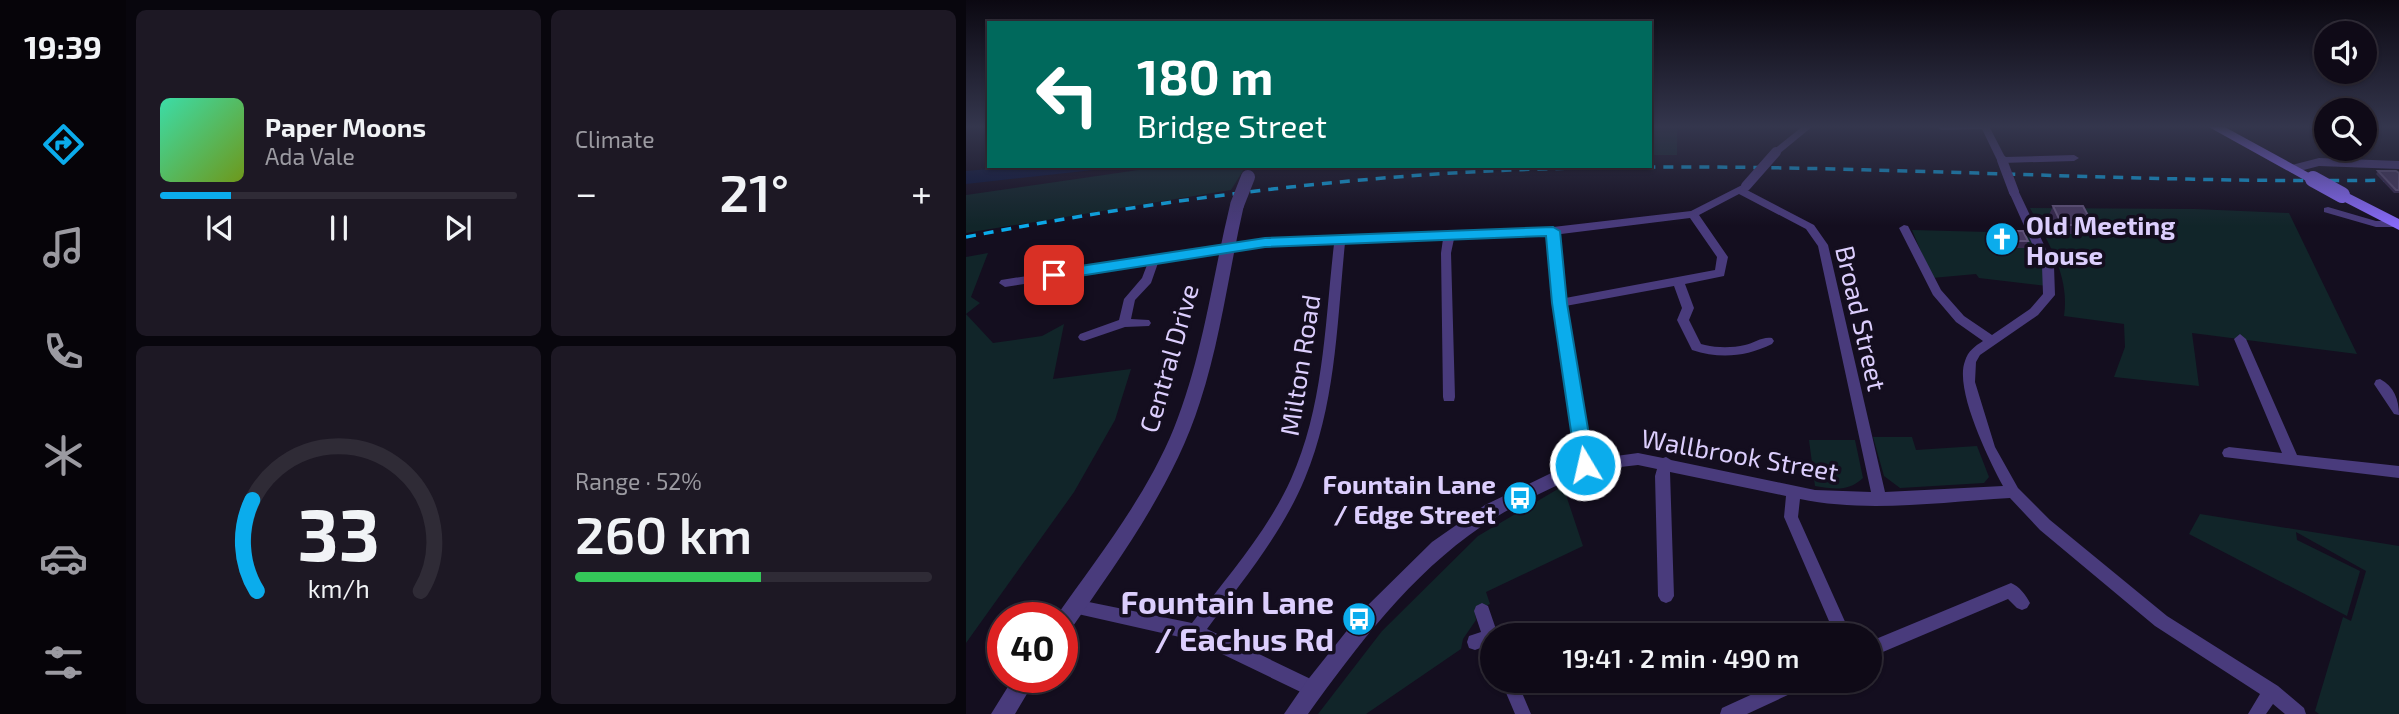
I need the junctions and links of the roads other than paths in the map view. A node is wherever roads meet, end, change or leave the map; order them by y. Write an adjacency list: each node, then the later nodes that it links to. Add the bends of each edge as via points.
1 (1769, 159): 8 (street, bridge)
2 (2026, 159): 4 (street)
3 (2276, 159): 6 (main road)
4 (2002, 160): 25 (street, bridge, via 2048,266 2049,295 2034,312)
5 (2399, 165): 6 (street, via 2319,162)
6 (2292, 169): 11 (main road, bridge)
7 (1252, 171): 16 (street, Central Drive, bridge, via 1240,191)
8 (1744, 188): 10 (street); 37 (street, Broad Street, via 1810,227 1823,245)
9 (2328, 210): 11 (street, via 2376,224)
10 (1693, 214): 13 (street); 18 (street, via 1724,257 1720,272)
11 (2398, 224)
12 (1904, 228): 25 (street, via 1937,292 1960,319)
13 (1553, 231): 14 (street); 20 (street)
14 (1449, 234): 15 (street); 28 (street)
15 (1340, 239): 16 (street); 45 (street, Milton Road, via 1318,422 1307,458 1264,539)
16 (1226, 248): 17 (street); 39 (street, Central Drive, via 1183,428 1153,489)
17 (1154, 260): 19 (street); 21 (street, via 1147,280 1130,299)
18 (1678, 280): 20 (street); 26 (street, via 1688,308 1683,320 1696,347 1712,353 1755,348)
19 (1005, 283)
20 (1560, 303): 33 (street)
21 (1124, 323): 22 (street); 23 (street)
22 (1144, 323)
23 (1084, 337)
24 (2240, 339): 31 (street)
25 (1991, 340): 36 (street, via 1970,362 1969,382 1990,450)
26 (1768, 341)
27 (2389, 392): 29 (street)
28 (1448, 397)
29 (2399, 410)
30 (2230, 453): 31 (street)
31 (2292, 460): 34 (street)
32 (1666, 463): 33 (street, Wallbrook Street, via 1638,459); 35 (street, Wallbrook Street); 38 (street, via 1662,476)
33 (1585, 465): 47 (street, via 1532,489 1462,530 1364,624)
34 (2399, 472)
35 (1794, 491): 37 (street, Wallbrook Street); 44 (street, via 1791,517)
36 (2013, 492): 37 (street, Wallbrook Street); 48 (street, via 2161,621)
37 (1879, 499)
38 (1666, 596)
39 (1077, 602)
40 (2022, 603): 46 (street, via 2011,590)
41 (1078, 608): 45 (street)
42 (1482, 611): 43 (street)
43 (1484, 623)
44 (1838, 623)
45 (1195, 632): 47 (street)
46 (1882, 644)
47 (1313, 689): 53 (street)
48 (2272, 692): 56 (street); 57 (street)
49 (1016, 693): 52 (street)
50 (1514, 693): 54 (street)
51 (1773, 693): 55 (street)
52 (1002, 714)
53 (1295, 714)
54 (1523, 714)
55 (1728, 714)
56 (2256, 714)
57 (2298, 714)

